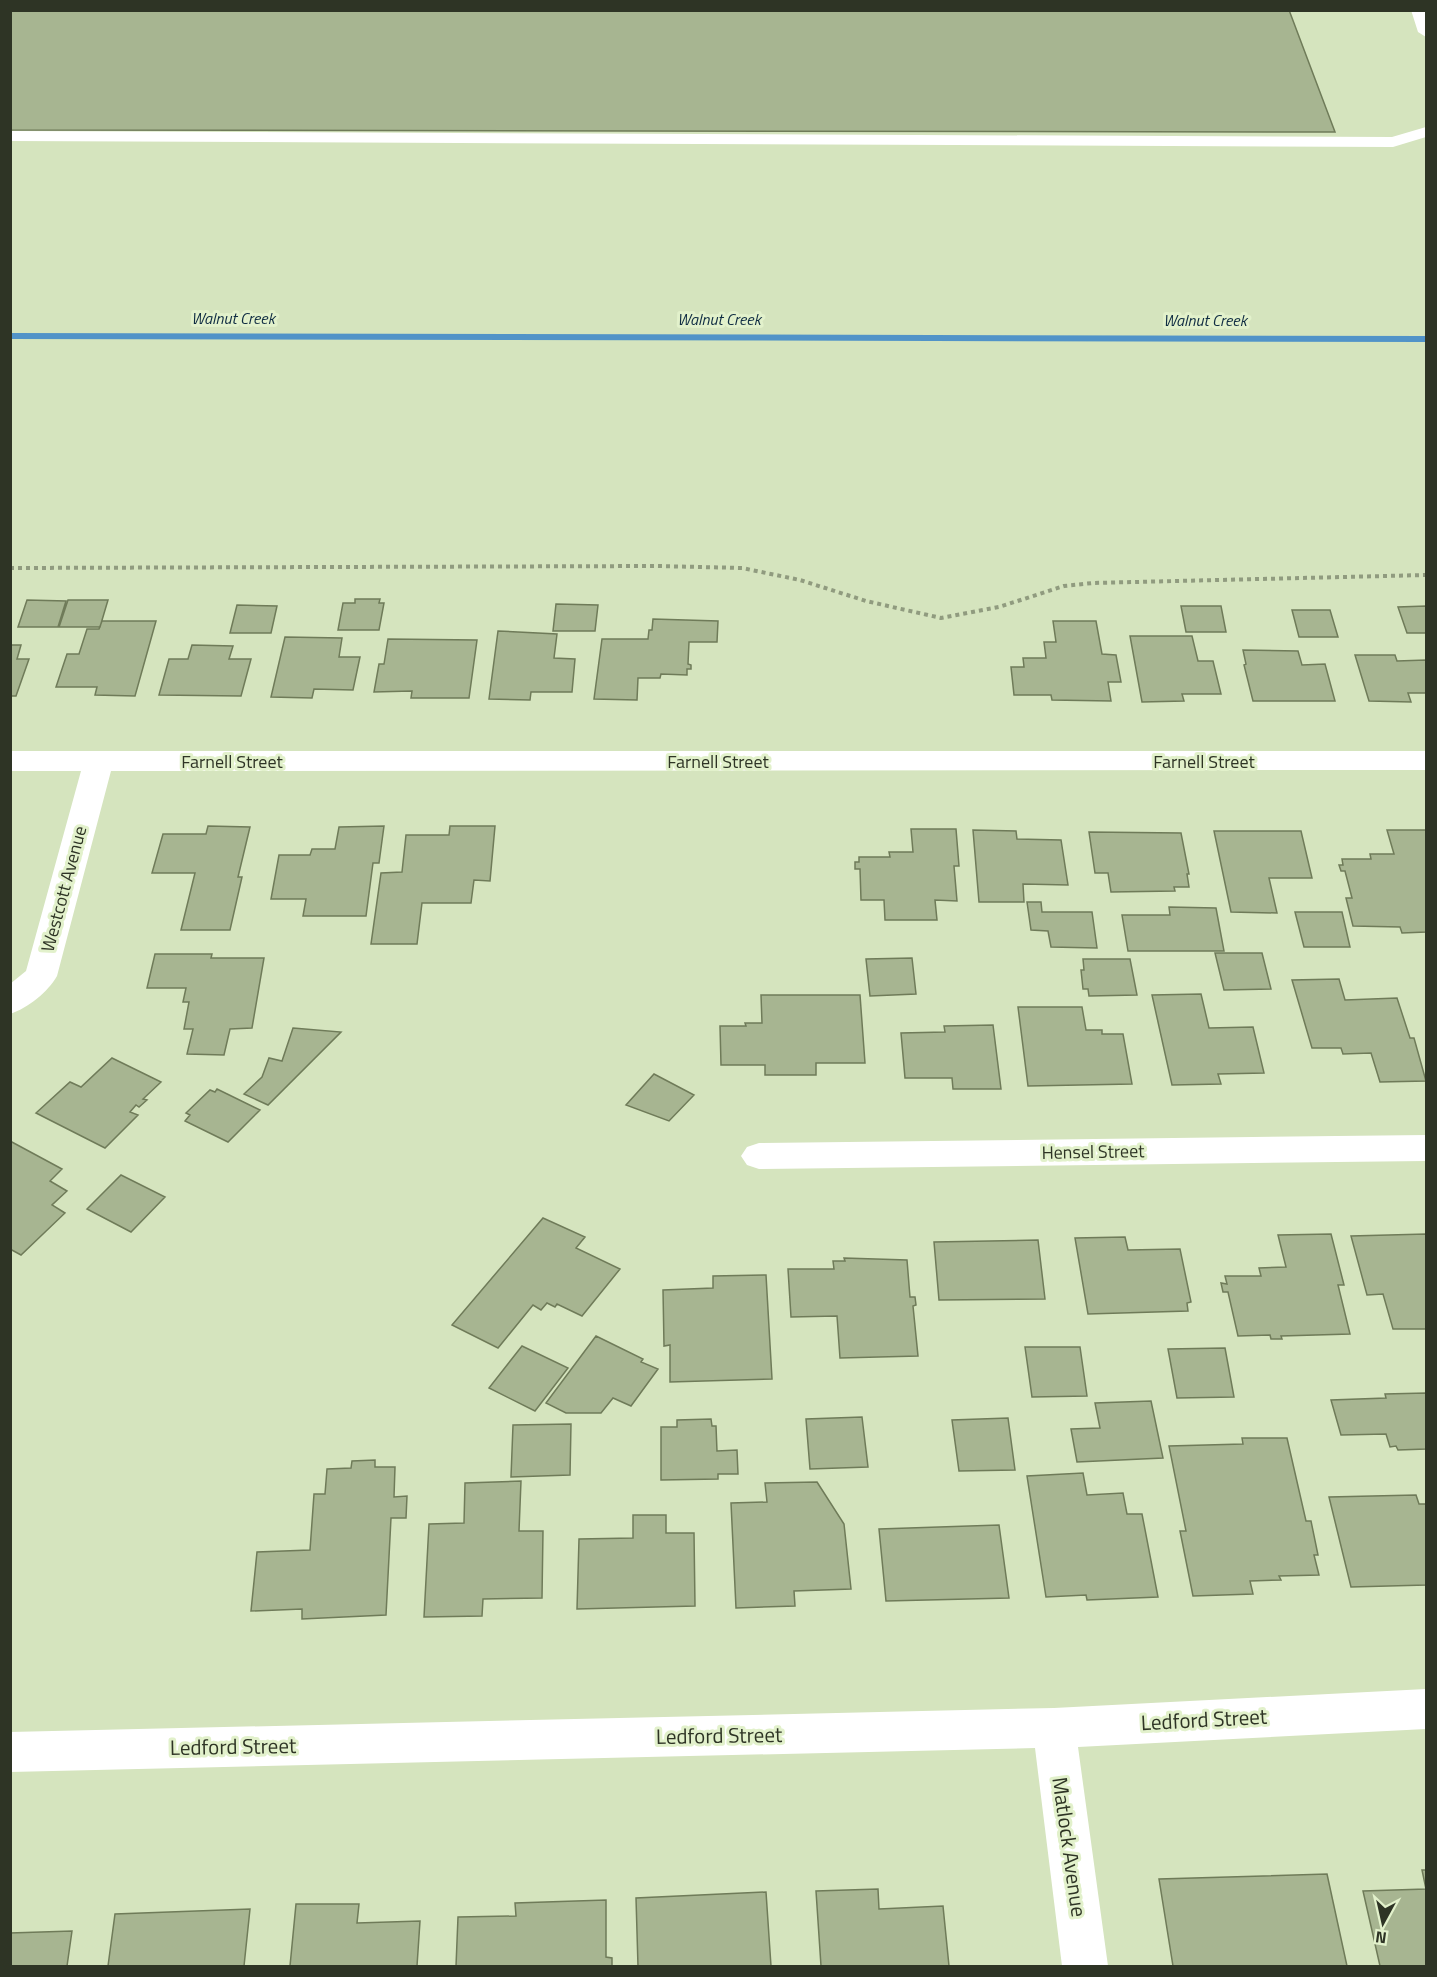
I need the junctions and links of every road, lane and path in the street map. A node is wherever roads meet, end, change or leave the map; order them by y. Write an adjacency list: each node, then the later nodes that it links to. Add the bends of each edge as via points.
1 (1418, 10): 2 (lane)
2 (1426, 32)
3 (1426, 132): 4 (lane, via 1393,142)
4 (10, 136)
5 (10, 568): 6 (path, via 742,568 941,618 999,608 1064,586 1093,583)
6 (1426, 575)
7 (10, 761): 9 (street, Farnell Street)
8 (1426, 761): 9 (street, Farnell Street)
9 (98, 762): 10 (street, Westcott Avenue, via 41,976)
10 (10, 1002)
11 (1426, 1148): 12 (street, Hensel Street)
12 (759, 1156)
13 (1426, 1708): 14 (street, Ledford Street)
14 (1054, 1728): 15 (street, Ledford Street); 16 (street, Matlock Avenue)
15 (10, 1752)
16 (1085, 1966)

